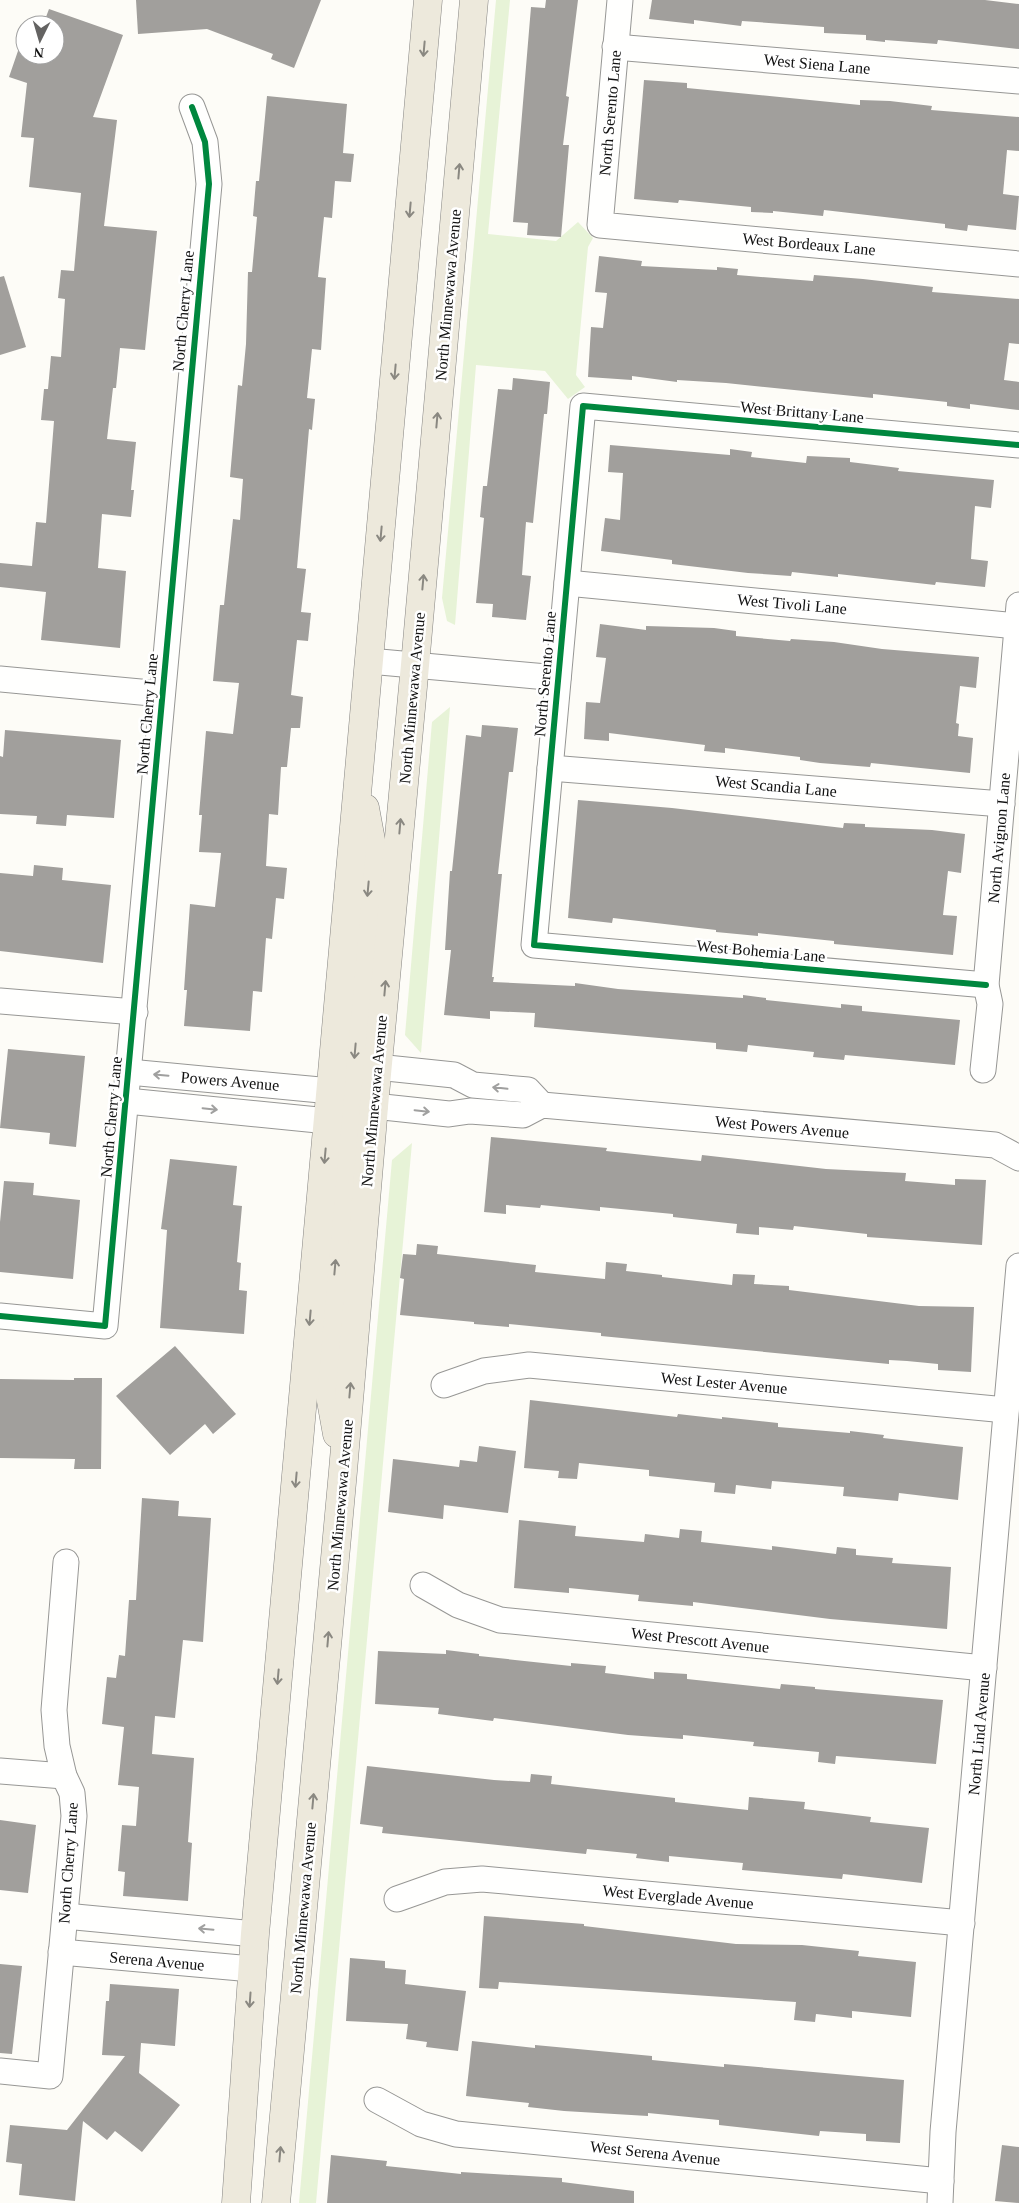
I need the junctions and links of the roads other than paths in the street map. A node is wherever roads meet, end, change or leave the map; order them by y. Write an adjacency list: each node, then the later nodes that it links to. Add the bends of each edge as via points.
1 (428, 0): 13 (main road, one-way to 13)
2 (474, 0): 14 (main road, North Minnewawa Avenue, one-way to 2)
3 (620, 0): 4 (street, North Serento Lane)
4 (615, 47): 5 (street, West Siena Lane); 7 (street, North Serento Lane)
5 (1019, 81)
6 (192, 107): 17 (street, North Cherry Lane, via 205,142 209,184)
7 (600, 225): 8 (street, West Bordeaux Lane)
8 (1019, 264)
9 (583, 406): 10 (street, West Brittany Lane); 11 (street, North Serento Lane)
10 (1019, 445)
11 (567, 583): 12 (street, West Tivoli Lane); 15 (street, North Serento Lane)
12 (1018, 616): 18 (street, North Avignon Lane)
13 (369, 662): 14 (street); 20 (main road)
14 (416, 666): 15 (street); 26 (main road, North Minnewawa Avenue, one-way to 14)
15 (558, 678): 19 (street, North Serento Lane)
16 (0, 679): 17 (street)
17 (162, 694): 25 (street, North Cherry Lane)
18 (1014, 728): 21 (street, North Avignon Lane)
19 (550, 768): 21 (street, West Scandia Lane); 22 (street, North Serento Lane)
20 (358, 771): 30 (main road); 32 (main road, one-way to 32, via 372,846 353,1077 363,1100)
21 (1002, 804): 23 (street, North Avignon Lane)
22 (534, 945): 23 (street, West Bohemia Lane)
23 (986, 985): 27 (street, North Avignon Lane, via 990,1004)
24 (0, 1000): 25 (street)
25 (135, 1012): 28 (street, North Cherry Lane)
26 (377, 1067): 29 (street, via 454,1074); 32 (main road, North Minnewawa Avenue)
27 (983, 1070)
28 (129, 1072): 30 (street, Powers Avenue, one-way to 28); 31 (street, North Cherry Lane)
29 (473, 1085): 33 (street, one-way to 29, via 528,1090); 34 (street)
30 (331, 1090): 35 (main road); 41 (main road, one-way to 30, via 326,1373 349,1123 344,1106)
31 (126, 1101): 35 (street, Powers Avenue, one-way to 35); 38 (street, North Cherry Lane, via 105,1326)
32 (374, 1106): 34 (street, West Powers Avenue, one-way to 34, via 450,1114); 41 (main road, North Minnewawa Avenue, one-way to 32)
33 (542, 1106): 34 (street, West Powers Avenue, via 523,1115); 36 (street, West Powers Avenue, via 995,1146)
34 (470, 1111)
35 (328, 1121): 50 (main road, one-way to 50)
36 (1019, 1158)
37 (1019, 1266): 40 (street, North Lind Avenue)
38 (0, 1316)
39 (444, 1385): 40 (street, West Lester Avenue, via 484,1371 529,1365)
40 (1006, 1410): 44 (street, North Lind Avenue)
41 (343, 1471): 57 (main road, North Minnewawa Avenue, one-way to 41)
42 (66, 1562): 46 (street, North Cherry Lane, via 54,1710)
43 (423, 1585): 44 (street, West Prescott Avenue, via 458,1605 500,1620)
44 (984, 1668): 49 (street, North Lind Avenue)
45 (0, 1770): 46 (street)
46 (64, 1776): 48 (street, North Cherry Lane, via 72,1793 74,1816)
47 (397, 1899): 49 (street, West Everglade Avenue, via 445,1882 482,1879)
48 (65, 1916): 50 (street, one-way to 48); 51 (street, North Cherry Lane)
49 (962, 1923): 55 (street, North Lind Avenue)
50 (255, 1934): 52 (main road)
51 (61, 1952): 52 (street, Serena Avenue); 53 (street, North Cherry Lane, via 50,2076)
52 (252, 1969): 56 (main road, one-way to 56)
53 (0, 2072)
54 (377, 2100): 55 (street, West Serena Avenue, via 421,2124 456,2134)
55 (941, 2192)
56 (236, 2203)
57 (276, 2203)

